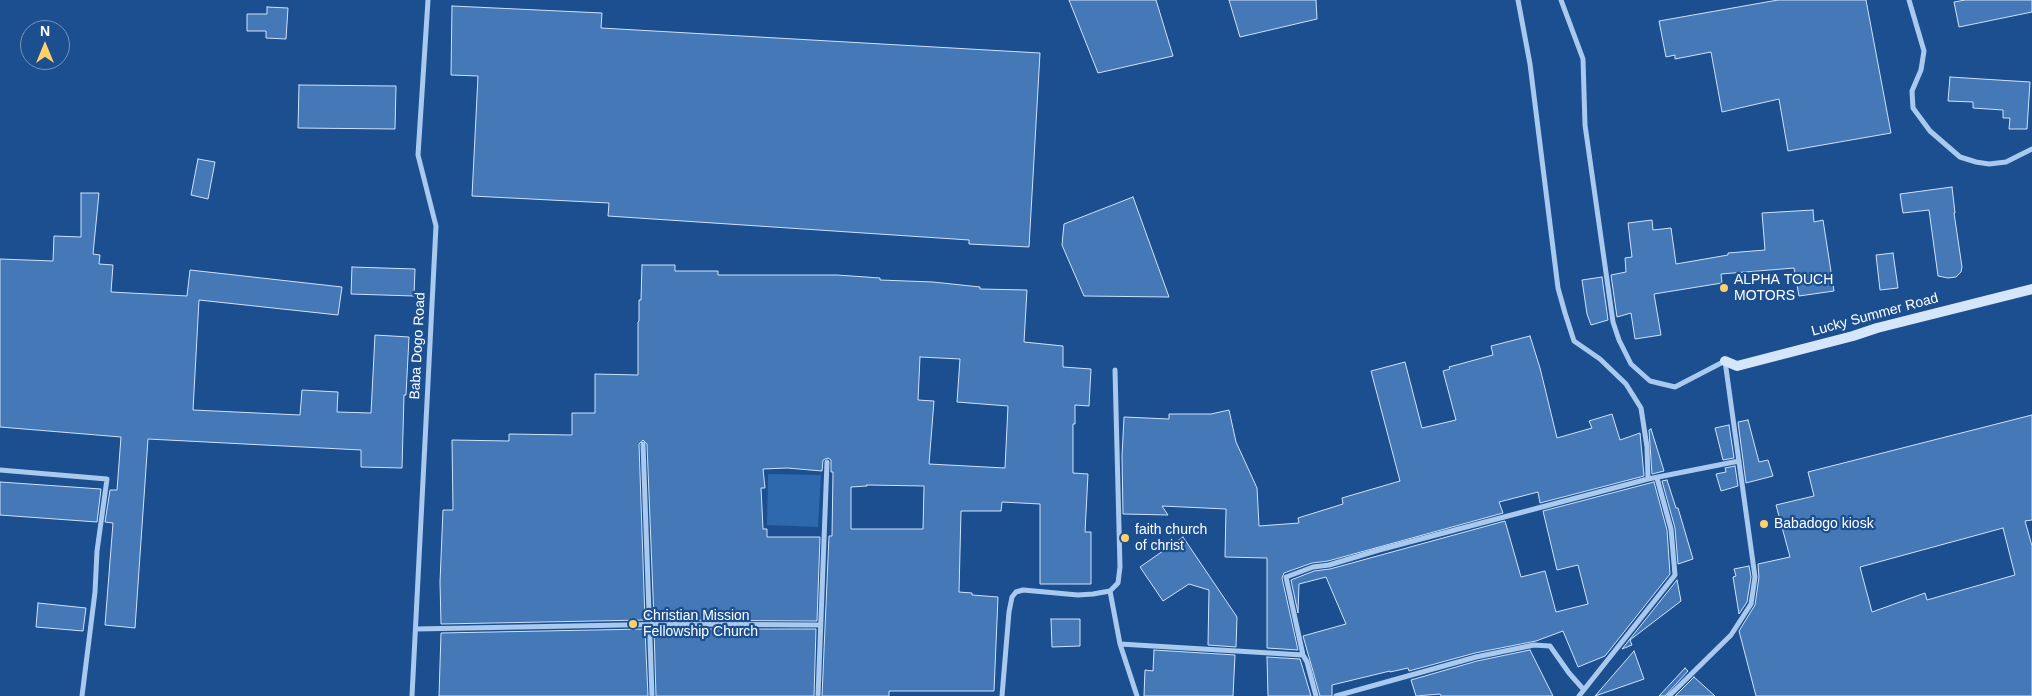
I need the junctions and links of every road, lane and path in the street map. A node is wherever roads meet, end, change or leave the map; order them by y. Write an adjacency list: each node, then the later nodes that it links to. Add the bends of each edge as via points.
1 (428, 0): 18 (street, Baba Dogo Road, via 418,155 436,226)
2 (1518, 0): 14 (street, via 1530,64 1558,288 1574,341 1600,359 1626,384 1641,408)
3 (1561, 0): 7 (street, via 1583,58 1584,125 1612,322 1618,340 1631,364 1650,381 1675,387)
4 (1909, 0): 5 (street, via 1924,52 1912,91 1913,108 1930,131 1960,157 1976,162 2006,162)
5 (2032, 149)
6 (2032, 289): 7 (street, Lucky Summer Road, via 1737,366)
7 (1726, 360): 10 (street)
8 (1115, 370): 15 (street, via 1120,567 1118,583)
9 (644, 444): 16 (street)
10 (1738, 461): 13 (street); 31 (street, via 1755,577 1751,604 1731,635)
11 (827, 462): 17 (street)
12 (0, 470): 22 (street, via 107,479)
13 (1657, 478): 14 (street); 21 (street, via 1671,529 1675,575)
14 (1648, 479): 20 (street, via 1313,567 1286,578)
15 (1110, 591): 19 (street); 26 (street, via 1078,594 1016,592 1009,612)
16 (648, 624): 17 (street); 18 (street); 24 (street)
17 (820, 625): 25 (street)
18 (416, 629): 23 (street, Baba Dogo Road)
19 (1120, 644): 20 (street); 27 (street)
20 (1303, 655): 28 (street)
21 (1584, 690): 29 (street, via 1550,646 1534,645 1476,657); 30 (street)
22 (82, 696)
23 (412, 696)
24 (652, 696)
25 (818, 696)
26 (1002, 696)
27 (1136, 696)
28 (1316, 696)
29 (1336, 696)
30 (1579, 696)
31 (1670, 696)

